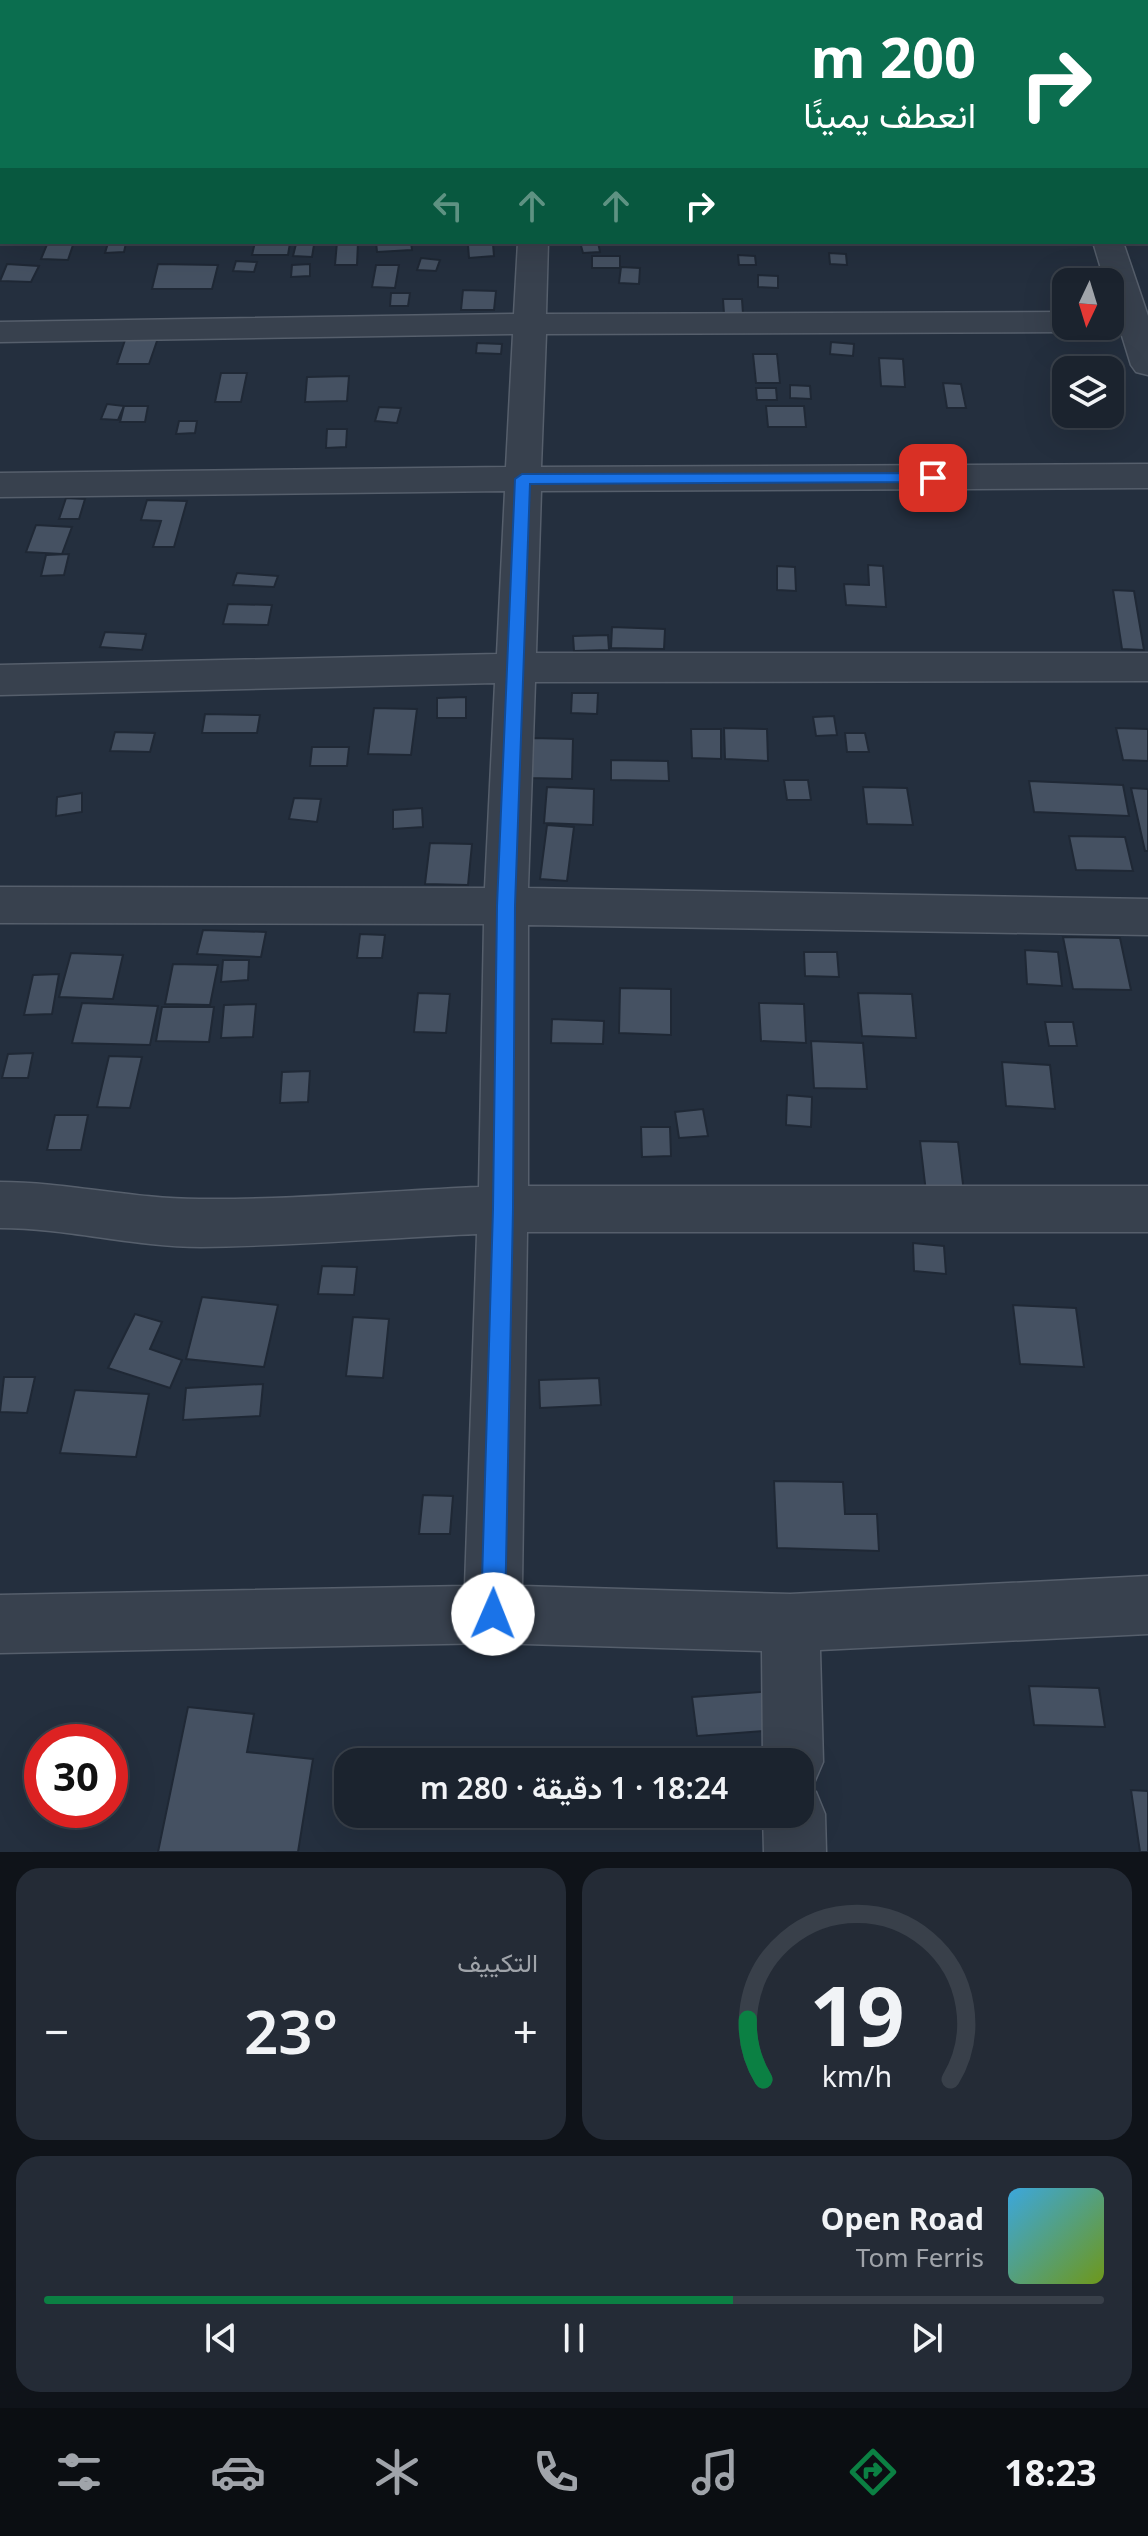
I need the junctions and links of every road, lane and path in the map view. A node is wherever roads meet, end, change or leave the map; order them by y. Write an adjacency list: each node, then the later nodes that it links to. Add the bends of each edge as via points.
1 (533, 244): 5 (street)
2 (1108, 244): 3 (street)
3 (1112, 268)
4 (1052, 322): 5 (street)
5 (529, 324): 7 (street); 10 (street)
6 (1124, 326): 8 (street)
7 (0, 332)
8 (1148, 365)
9 (1148, 476): 10 (street)
10 (522, 479): 11 (street); 13 (street)
11 (0, 485)
12 (1148, 667): 13 (street)
13 (514, 668): 14 (street); 16 (street)
14 (0, 680)
15 (0, 905): 16 (street)
16 (506, 906): 17 (street); 19 (street)
17 (1148, 917)
18 (0, 1205): 19 (street, via 46,1205 142,1221 202,1223)
19 (503, 1209): 20 (street); 22 (street)
20 (1148, 1209)
21 (1148, 1605): 23 (street)
22 (493, 1614): 23 (street); 24 (street)
23 (790, 1623): 25 (street)
24 (0, 1624)
25 (793, 1748)
26 (794, 1828): 27 (street)
27 (795, 1852)

